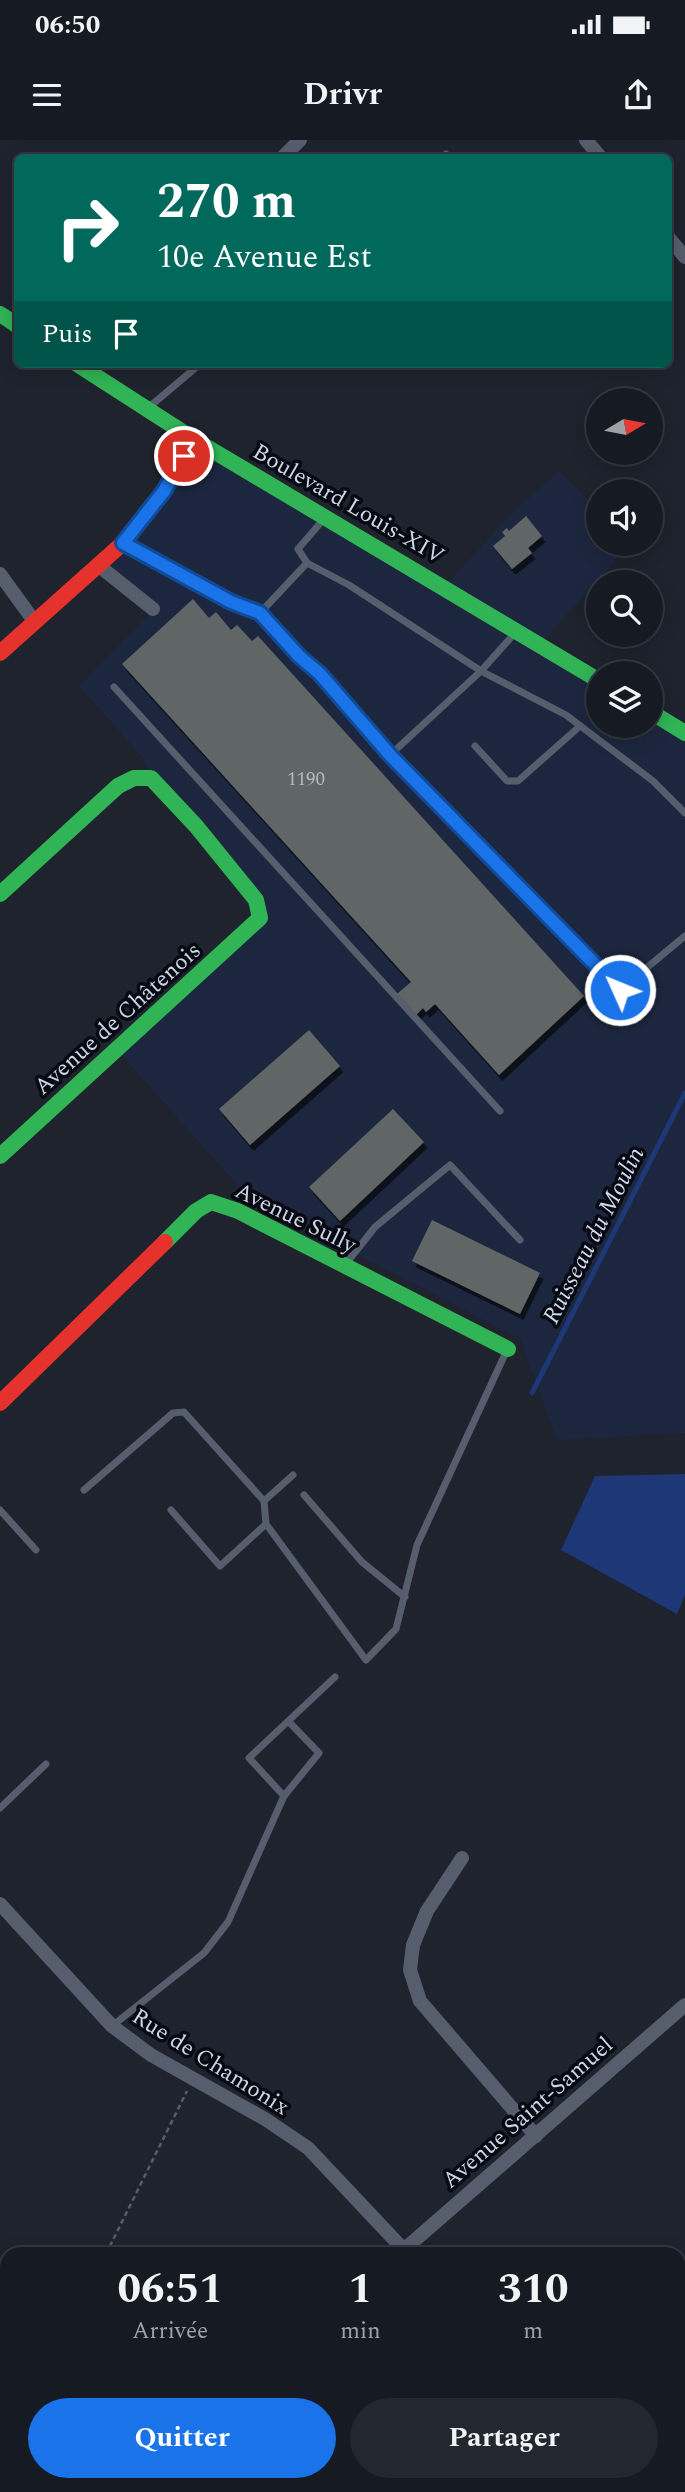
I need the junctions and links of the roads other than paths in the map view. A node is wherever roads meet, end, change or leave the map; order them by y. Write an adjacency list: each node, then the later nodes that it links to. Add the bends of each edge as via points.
1 (300, 140): 3 (street)
2 (586, 140): 4 (street)
3 (286, 154)
4 (598, 154)
5 (672, 242): 6 (street)
6 (685, 257)
7 (83, 368): 9 (street, Boulevard Louis-XIV)
8 (195, 368): 9 (lane)
9 (148, 409): 10 (street, Boulevard Louis-XIV)
10 (195, 440): 11 (street, Boulevard Louis-XIV); 12 (street, via 164,491)
11 (325, 517): 13 (lane, via 298,549); 19 (street, Boulevard Louis-XIV)
12 (123, 543): 14 (street); 17 (lane)
13 (307, 563): 17 (lane); 21 (lane)
14 (99, 565): 16 (street); 18 (street)
15 (0, 574): 18 (street)
16 (153, 609)
17 (260, 613): 28 (lane)
18 (34, 621): 20 (street)
19 (518, 631): 21 (lane); 22 (street, Boulevard Louis-XIV)
20 (0, 653)
21 (481, 671): 25 (lane); 28 (lane)
22 (586, 673)
23 (114, 687): 32 (lane)
24 (663, 719): 26 (street)
25 (580, 726): 27 (lane, via 518,781 507,781); 29 (lane, via 653,781)
26 (685, 733)
27 (475, 747)
28 (390, 755): 31 (lane, via 620,990)
29 (685, 813)
30 (0, 894): 33 (street, Avenue de Châtenois, via 118,786 134,778 151,778 256,900 260,918)
31 (685, 936)
32 (500, 1111)
33 (0, 1156)
34 (520, 1240): 35 (lane, via 450,1165 375,1227)
35 (345, 1265): 36 (street, Avenue Sully); 37 (street, Avenue Sully, via 211,1202 196,1211)
36 (508, 1349): 46 (lane, via 417,1545)
37 (0, 1403)
38 (293, 1475): 41 (lane)
39 (85, 1490): 41 (lane, via 173,1413 184,1412)
40 (304, 1495): 46 (lane, via 362,1562)
41 (264, 1501): 44 (lane)
42 (0, 1510): 45 (lane)
43 (171, 1510): 44 (lane, via 220,1566)
44 (266, 1524): 46 (lane, via 366,1660 396,1629)
45 (36, 1550)
46 (405, 1597)
47 (335, 1677): 48 (lane)
48 (289, 1722): 50 (lane, via 319,1753); 50 (lane, via 249,1758)
49 (46, 1764): 51 (lane)
50 (284, 1796): 55 (lane, via 228,1922 204,1953)
51 (0, 1808)
52 (462, 1858): 56 (street, via 427,1911 413,1945 410,1970 420,2001)
53 (0, 1904): 55 (street, Rue de Chamonix)
54 (685, 2005): 56 (street, Avenue Saint-Samuel)
55 (112, 2026): 57 (street, Rue de Chamonix, via 151,2056 308,2148)
56 (536, 2136): 58 (street, Avenue Saint-Samuel)
57 (397, 2247)
58 (408, 2247)

